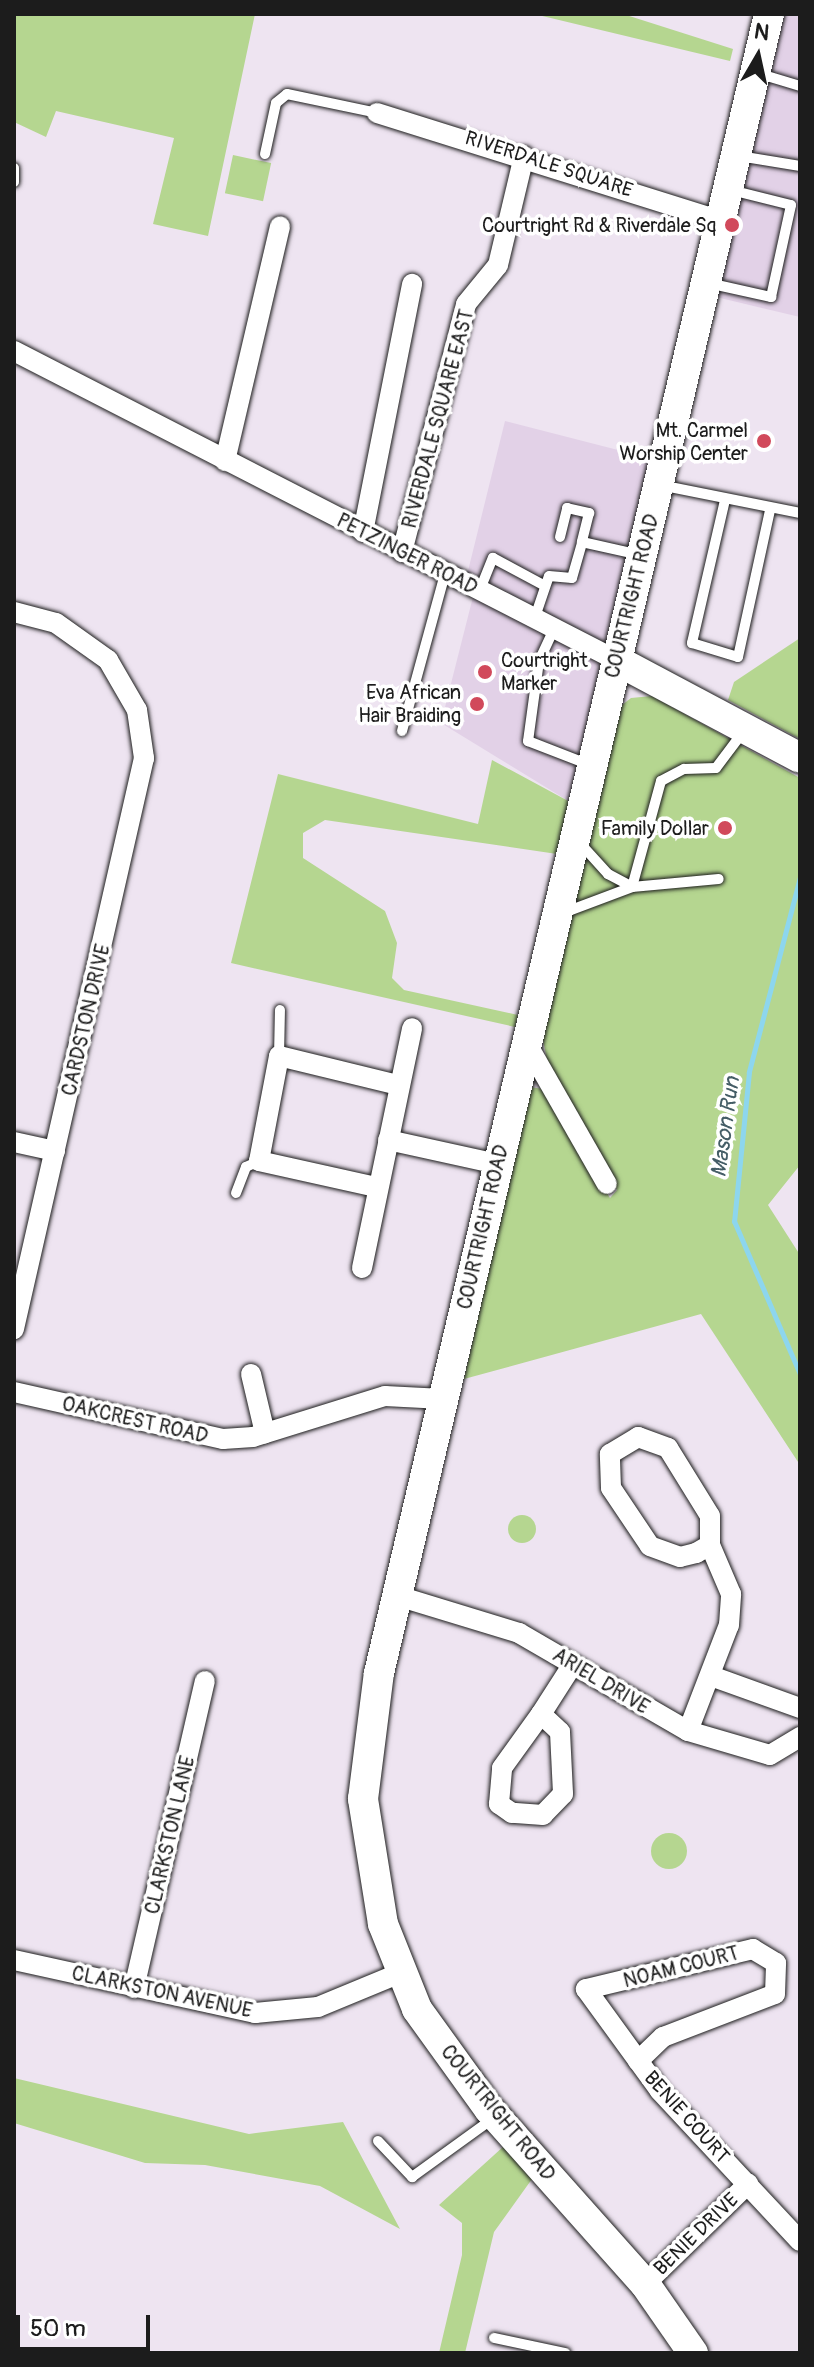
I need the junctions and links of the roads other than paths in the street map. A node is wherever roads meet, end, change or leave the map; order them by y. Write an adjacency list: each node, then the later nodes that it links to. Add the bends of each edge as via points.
1 (769, 14): 2 (street, COURTRIGHT ROAD)
2 (755, 73): 3 (lane); 6 (street, COURTRIGHT ROAD)
3 (800, 86)
4 (377, 113): 5 (lane, via 287,94 276,103); 7 (street, RIVERDALE SQUARE)
5 (265, 154)
6 (736, 155): 8 (lane); 11 (street, COURTRIGHT ROAD)
7 (524, 156): 12 (street, RIVERDALE SQUARE); 25 (street, RIVERDALE SQUARE EAST, via 498,265 466,304)
8 (800, 166)
9 (14, 168): 10 (lane)
10 (14, 182)
11 (728, 189): 12 (street, COURTRIGHT ROAD); 14 (lane, via 791,205 771,297)
12 (721, 221): 14 (street, COURTRIGHT ROAD)
13 (280, 226): 17 (street)
14 (706, 282): 18 (street, COURTRIGHT ROAD)
15 (412, 284): 22 (street)
16 (14, 351): 17 (street, PETZINGER ROAD)
17 (225, 461): 22 (street, PETZINGER ROAD)
18 (659, 485): 19 (lane); 26 (street, COURTRIGHT ROAD)
19 (725, 500): 20 (lane); 20 (lane, via 692,643 738,657)
20 (770, 510): 21 (lane)
21 (800, 513)
22 (363, 532): 25 (street, PETZINGER ROAD)
23 (560, 537): 24 (lane, via 567,508 589,513)
24 (582, 542): 26 (lane); 28 (lane, via 572,578 549,576)
25 (402, 552): 27 (street, PETZINGER ROAD)
26 (642, 556): 33 (street, COURTRIGHT ROAD)
27 (445, 574): 29 (street, PETZINGER ROAD); 35 (lane)
28 (545, 586): 29 (lane, via 493,558); 31 (lane)
29 (479, 592): 31 (street, PETZINGER ROAD)
30 (14, 612): 49 (street, CARDSTON DRIVE, via 94,644 137,710 141,784)
31 (534, 620): 32 (street, PETZINGER ROAD)
32 (554, 629): 33 (street, PETZINGER ROAD); 37 (lane, via 539,661 528,741)
33 (616, 660): 34 (street, PETZINGER ROAD); 37 (street, COURTRIGHT ROAD)
34 (745, 728): 36 (street, PETZINGER ROAD); 40 (lane, via 716,768 684,769 661,781)
35 (402, 731)
36 (800, 758)
37 (592, 766): 38 (street, COURTRIGHT ROAD)
38 (575, 837): 40 (lane, via 608,874); 41 (street, COURTRIGHT ROAD)
39 (719, 879): 40 (lane)
40 (632, 887): 41 (lane)
41 (555, 918): 44 (street, COURTRIGHT ROAD)
42 (280, 1010): 45 (lane)
43 (412, 1028): 46 (street)
44 (527, 1044): 51 (street, COURTRIGHT ROAD); 52 (street)
45 (279, 1056): 46 (street); 50 (street)
46 (398, 1085): 47 (street)
47 (388, 1140): 51 (street); 53 (street)
48 (14, 1142): 49 (street)
49 (55, 1151): 56 (street, CARDSTON DRIVE)
50 (259, 1161): 53 (street); 54 (lane, via 246,1167)
51 (497, 1164): 59 (street, COURTRIGHT ROAD)
52 (607, 1184)
53 (376, 1187): 55 (street)
54 (236, 1193)
55 (362, 1268)
56 (14, 1329)
57 (251, 1374): 60 (street)
58 (14, 1392): 60 (street, OAKCREST ROAD, via 195,1435)
59 (443, 1399): 60 (street, OAKCREST ROAD, via 385,1396); 62 (street, COURTRIGHT ROAD)
60 (265, 1433)
61 (710, 1545): 61 (street, via 680,1557 650,1546 606,1471 622,1442 638,1437 668,1448 710,1516); 64 (street, via 731,1594 729,1625)
62 (398, 1596): 63 (street, ARIEL DRIVE, via 507,1628); 71 (street, COURTRIGHT ROAD, via 370,1720 363,1799 375,1893)
63 (573, 1664): 67 (street); 68 (street, ARIEL DRIVE)
64 (711, 1676): 66 (street); 68 (street)
65 (205, 1681): 72 (street, CLARKSTON LANE)
66 (800, 1708)
67 (541, 1714): 67 (street, via 502,1768 499,1804 512,1813 543,1815 563,1794 560,1732)
68 (688, 1731): 69 (street, ARIEL DRIVE, via 770,1755)
69 (800, 1737)
70 (14, 1960): 72 (street, CLARKSTON AVENUE)
71 (400, 1973): 72 (street, CLARKSTON AVENUE, via 287,2013 225,2010); 75 (street, COURTRIGHT ROAD)
72 (134, 1988)
73 (586, 1989): 74 (street, BENIE COURT); 74 (street, NOAM COURT, via 753,1949 776,1963 775,1994 663,2037)
74 (638, 2061): 77 (street, BENIE COURT)
75 (496, 2117): 76 (lane, via 420,2175 406,2175); 79 (street, COURTRIGHT ROAD)
76 (378, 2141)
77 (748, 2184): 78 (street, BENIE COURT); 79 (street, BENIE DRIVE)
78 (799, 2239)
79 (645, 2284): 82 (street, COURTRIGHT ROAD)
80 (494, 2338): 81 (lane)
81 (565, 2353)
82 (693, 2353)

